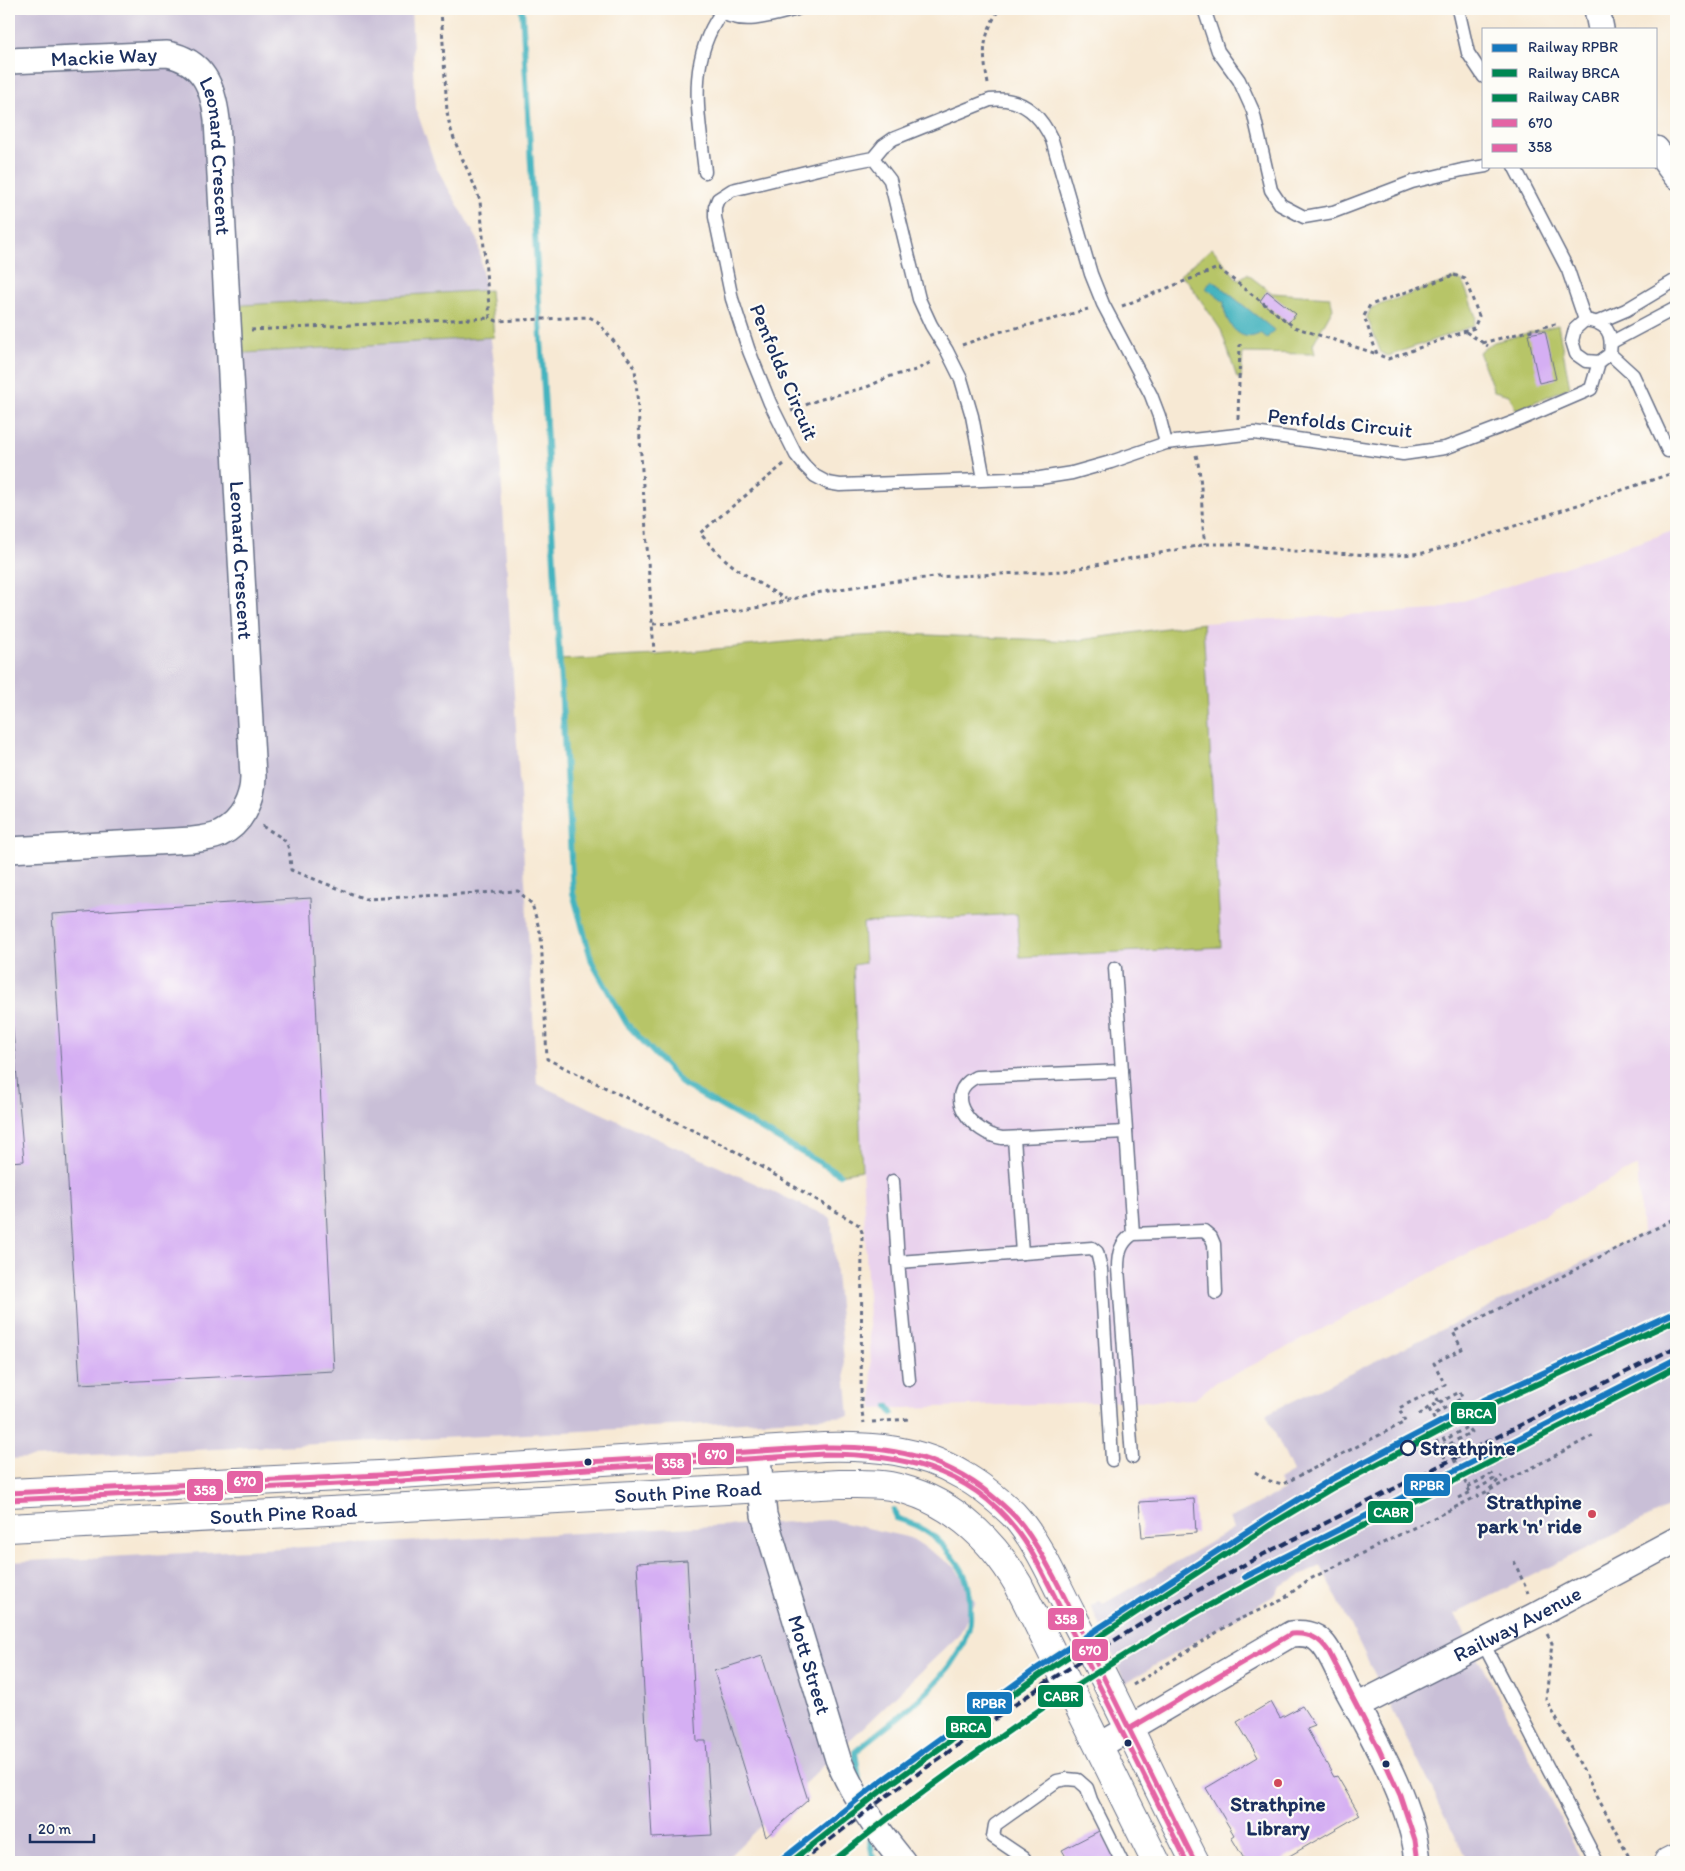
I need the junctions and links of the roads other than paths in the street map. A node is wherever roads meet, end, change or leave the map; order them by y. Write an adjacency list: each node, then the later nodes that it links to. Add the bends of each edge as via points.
1 (797, 9): 5 (lane, via 763,18 739,19)
2 (1204, 9): 12 (lane, via 1218,50 1239,80 1253,111 1271,190 1280,205 1304,217 1333,212 1412,182)
3 (1458, 9): 9 (lane, via 1468,53)
4 (1597, 9): 6 (street)
5 (718, 11): 14 (lane, via 704,45 698,73)
6 (1601, 28)
7 (9, 61): 8 (street, Mackie Way, via 157,53 178,56)
8 (195, 67): 23 (street, Leonard Crescent, via 210,86 218,120 253,778 249,801 228,830 211,837)
9 (1482, 74)
10 (1658, 152): 15 (street)
11 (873, 158): 20 (lane, via 893,139 990,100 1000,99 1024,106 1034,113 1052,140 1091,274 1107,312 1151,395); 22 (lane, via 890,180 919,299 961,379); 22 (lane, Penfolds Circuit, via 732,190 718,199 715,217 732,300 749,351 770,404 796,455 815,476 840,485)
12 (1482, 167)
13 (1515, 168): 18 (lane, via 1568,270)
14 (705, 172)
15 (1676, 178)
16 (1676, 280): 18 (lane, via 1626,310)
17 (1676, 308): 19 (lane, via 1636,328)
18 (1588, 318): 19 (lane, via 1607,330); 19 (lane, via 1575,329 1572,342 1576,354 1586,361)
19 (1607, 353): 20 (lane, Penfolds Circuit, via 1591,389 1445,448 1404,454 1254,433); 21 (lane, via 1634,374)
20 (1166, 442): 22 (lane, Penfolds Circuit, via 1072,473 1040,478)
21 (1668, 451)
22 (984, 479)
23 (9, 850)
24 (1115, 968): 25 (lane)
25 (1122, 1071): 26 (lane); 27 (lane, via 976,1077 968,1081 960,1091 960,1104 965,1114 992,1137)
26 (1126, 1132): 27 (lane); 29 (lane)
27 (1014, 1138): 31 (lane)
28 (893, 1181): 33 (lane)
29 (1132, 1234): 32 (lane); 34 (lane, via 1204,1231 1214,1244)
30 (1097, 1252): 31 (lane, via 1092,1248); 32 (lane, via 1111,1250); 38 (lane, via 1101,1269)
31 (1022, 1253): 33 (lane)
32 (1118, 1253): 37 (lane)
33 (898, 1262): 35 (lane)
34 (1216, 1292)
35 (908, 1380)
36 (757, 1451): 39 (street, Mott Street); 40 (highway, South Pine Road, via 400,1474); 45 (highway, South Pine Road, via 865,1446 899,1451 943,1465 979,1486 1014,1515 1031,1540 1088,1645)
37 (1132, 1457)
38 (1112, 1460)
39 (760, 1488): 41 (highway, South Pine Road); 46 (highway, South Pine Road, via 889,1486 931,1500 968,1522 983,1535 1018,1584); 49 (street, Mott Street, via 764,1515 838,1760 853,1793)
40 (9, 1493)
41 (9, 1528)
42 (1676, 1540): 43 (street, Railway Avenue)
43 (1482, 1641): 44 (street, Railway Avenue); 54 (lane)
44 (1356, 1706): 45 (street, via 1322,1643 1312,1635 1291,1634); 53 (street, via 1402,1798)
45 (1128, 1729): 46 (street); 52 (highway, South Pine Road)
46 (1099, 1746): 51 (highway, South Pine Road)
47 (1024, 1858): 50 (lane, via 994,1838 995,1825 1057,1781 1067,1779 1078,1780 1087,1788)
48 (1676, 1858): 55 (highway)
49 (903, 1862)
50 (1122, 1862)
51 (1156, 1862)
52 (1195, 1862)
53 (1418, 1862)
54 (1597, 1862)
55 (1668, 1862)

